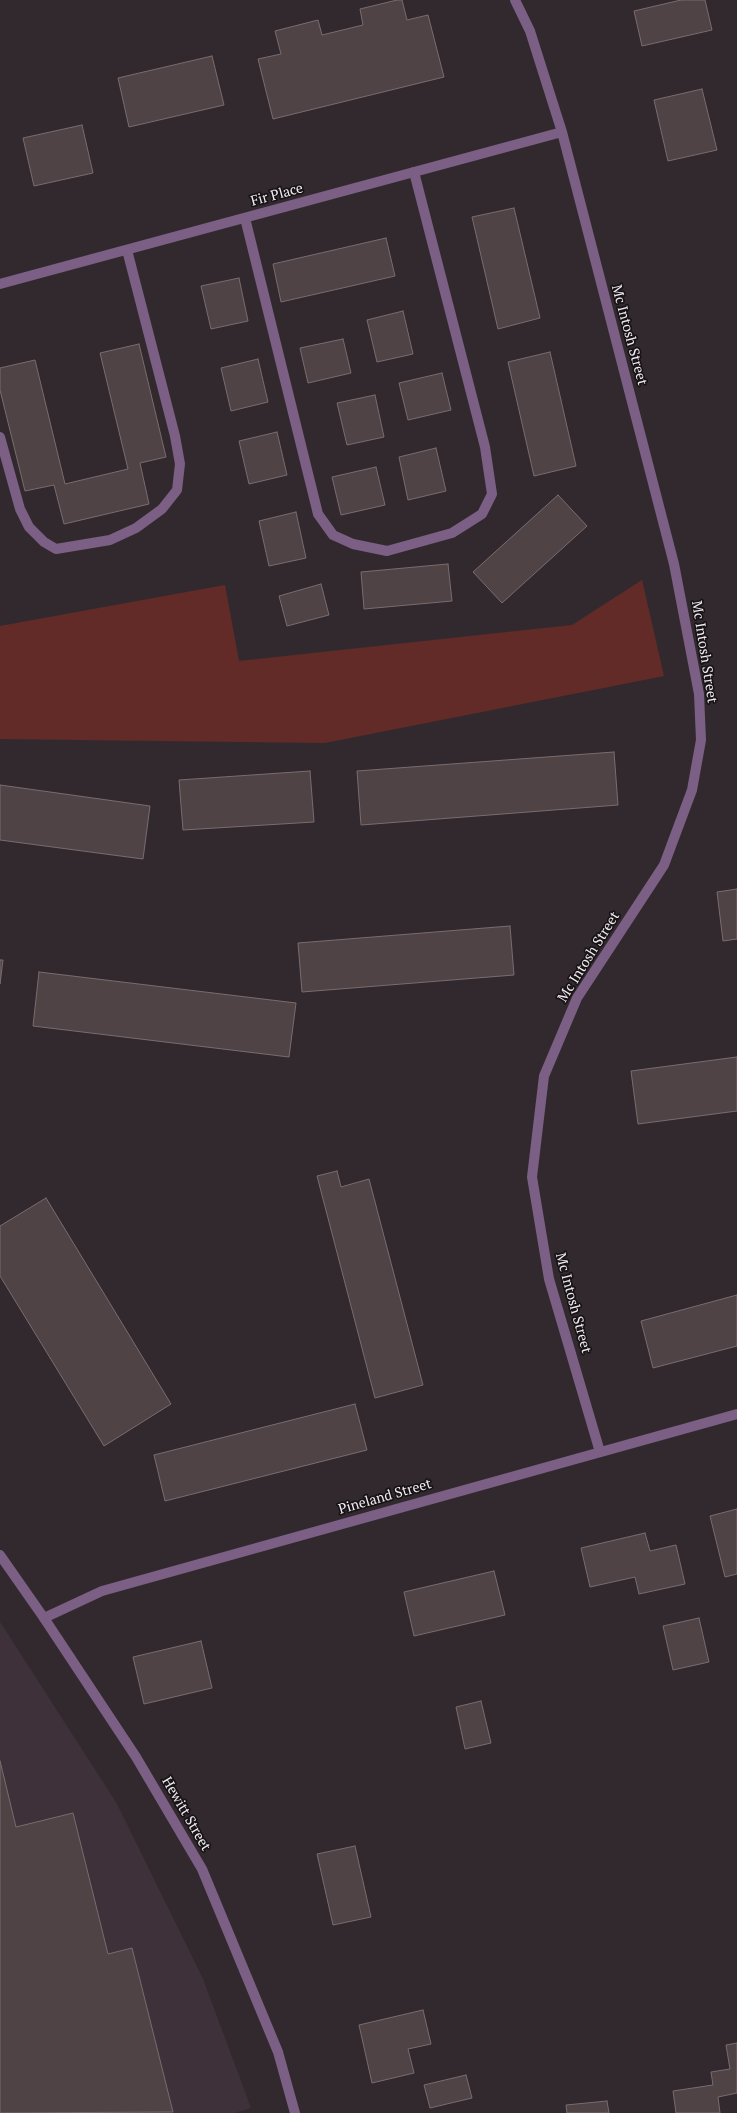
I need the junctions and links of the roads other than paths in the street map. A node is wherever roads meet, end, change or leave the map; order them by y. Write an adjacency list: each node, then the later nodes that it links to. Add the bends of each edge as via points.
1 (515, 0): 2 (street, Mc Intosh Street, via 530,31)
2 (562, 132): 3 (street, Fir Place); 9 (street, Mc Intosh Street, via 674,564 699,694 701,740 692,790 664,865 577,998 544,1076 532,1177 549,1279)
3 (414, 172): 4 (street, Fir Place); 4 (street, via 485,447 492,494 482,514 452,533 395,549 387,551 353,544 333,535 318,514)
4 (244, 218): 5 (street, Fir Place)
5 (126, 250): 6 (street, Fir Place); 7 (street, via 175,436 180,464 177,490 162,509 136,528 110,540 56,549 44,542 29,527 20,509)
6 (0, 284)
7 (0, 437)
8 (737, 1414): 9 (street, Pineland Street)
9 (600, 1452): 11 (street, Pineland Street, via 102,1590)
10 (0, 1555): 11 (street, Hewitt Street)
11 (44, 1618): 12 (street, Hewitt Street, via 136,1757 202,1869 278,2052)
12 (295, 2113)

